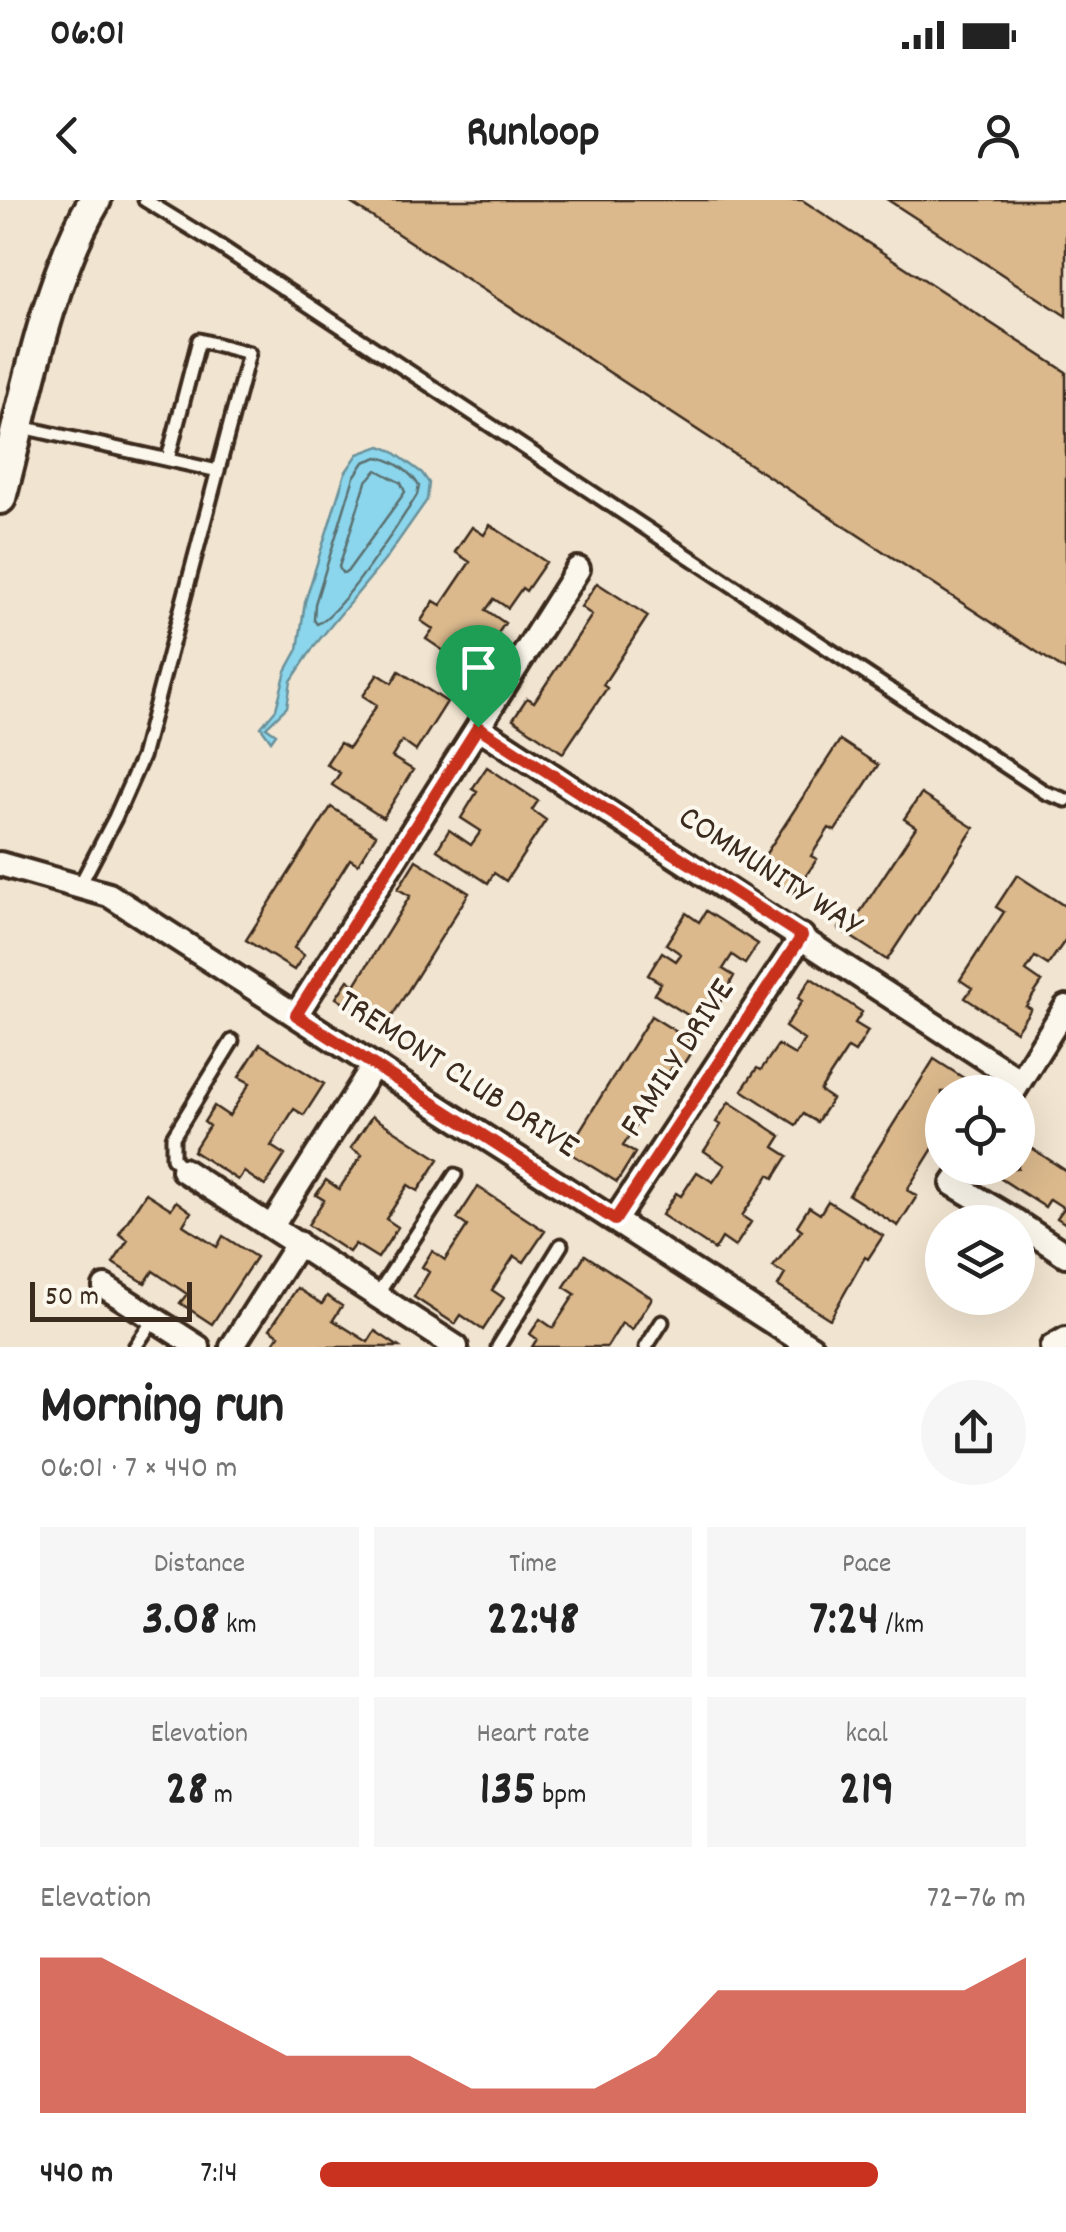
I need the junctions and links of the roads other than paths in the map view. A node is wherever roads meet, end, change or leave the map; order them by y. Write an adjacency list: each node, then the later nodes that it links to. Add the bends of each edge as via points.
1 (94, 200): 3 (street, via 56,289)
2 (145, 200): 9 (lane, via 1046,793)
3 (19, 426): 4 (lane); 6 (street)
4 (168, 459): 5 (lane); 5 (lane, via 200,340 249,353)
5 (218, 471): 11 (lane, via 142,758)
6 (0, 498)
7 (578, 569): 8 (street)
8 (478, 727): 12 (street, COMMUNITY WAY); 14 (street)
9 (1066, 800)
10 (0, 864): 11 (street, TREMONT CLUB DRIVE)
11 (80, 885): 14 (street, TREMONT CLUB DRIVE, via 109,895)
12 (802, 936): 17 (street, COMMUNITY WAY); 23 (street, FAMILY DRIVE)
13 (1066, 1007): 18 (street)
14 (296, 1015): 16 (street, TREMONT CLUB DRIVE)
15 (232, 1041): 19 (lane, via 173,1137 173,1158)
16 (374, 1064): 23 (street, TREMONT CLUB DRIVE); 24 (street)
17 (999, 1075)
18 (1024, 1075)
19 (183, 1170): 24 (street)
20 (455, 1174): 30 (lane)
21 (970, 1185): 22 (street)
22 (995, 1205)
23 (615, 1220): 40 (street, TREMONT CLUB DRIVE)
24 (272, 1226): 26 (street)
25 (1035, 1234): 28 (street)
26 (298, 1243): 30 (street); 36 (street)
27 (561, 1245): 38 (lane)
28 (1066, 1255)
29 (106, 1288): 31 (street)
30 (377, 1295): 37 (street)
31 (154, 1319): 34 (lane); 35 (street)
32 (662, 1322): 39 (lane)
33 (1066, 1339): 41 (street)
34 (135, 1347)
35 (198, 1347)
36 (232, 1347)
37 (456, 1347)
38 (498, 1347)
39 (646, 1347)
40 (811, 1347)
41 (1052, 1347)

